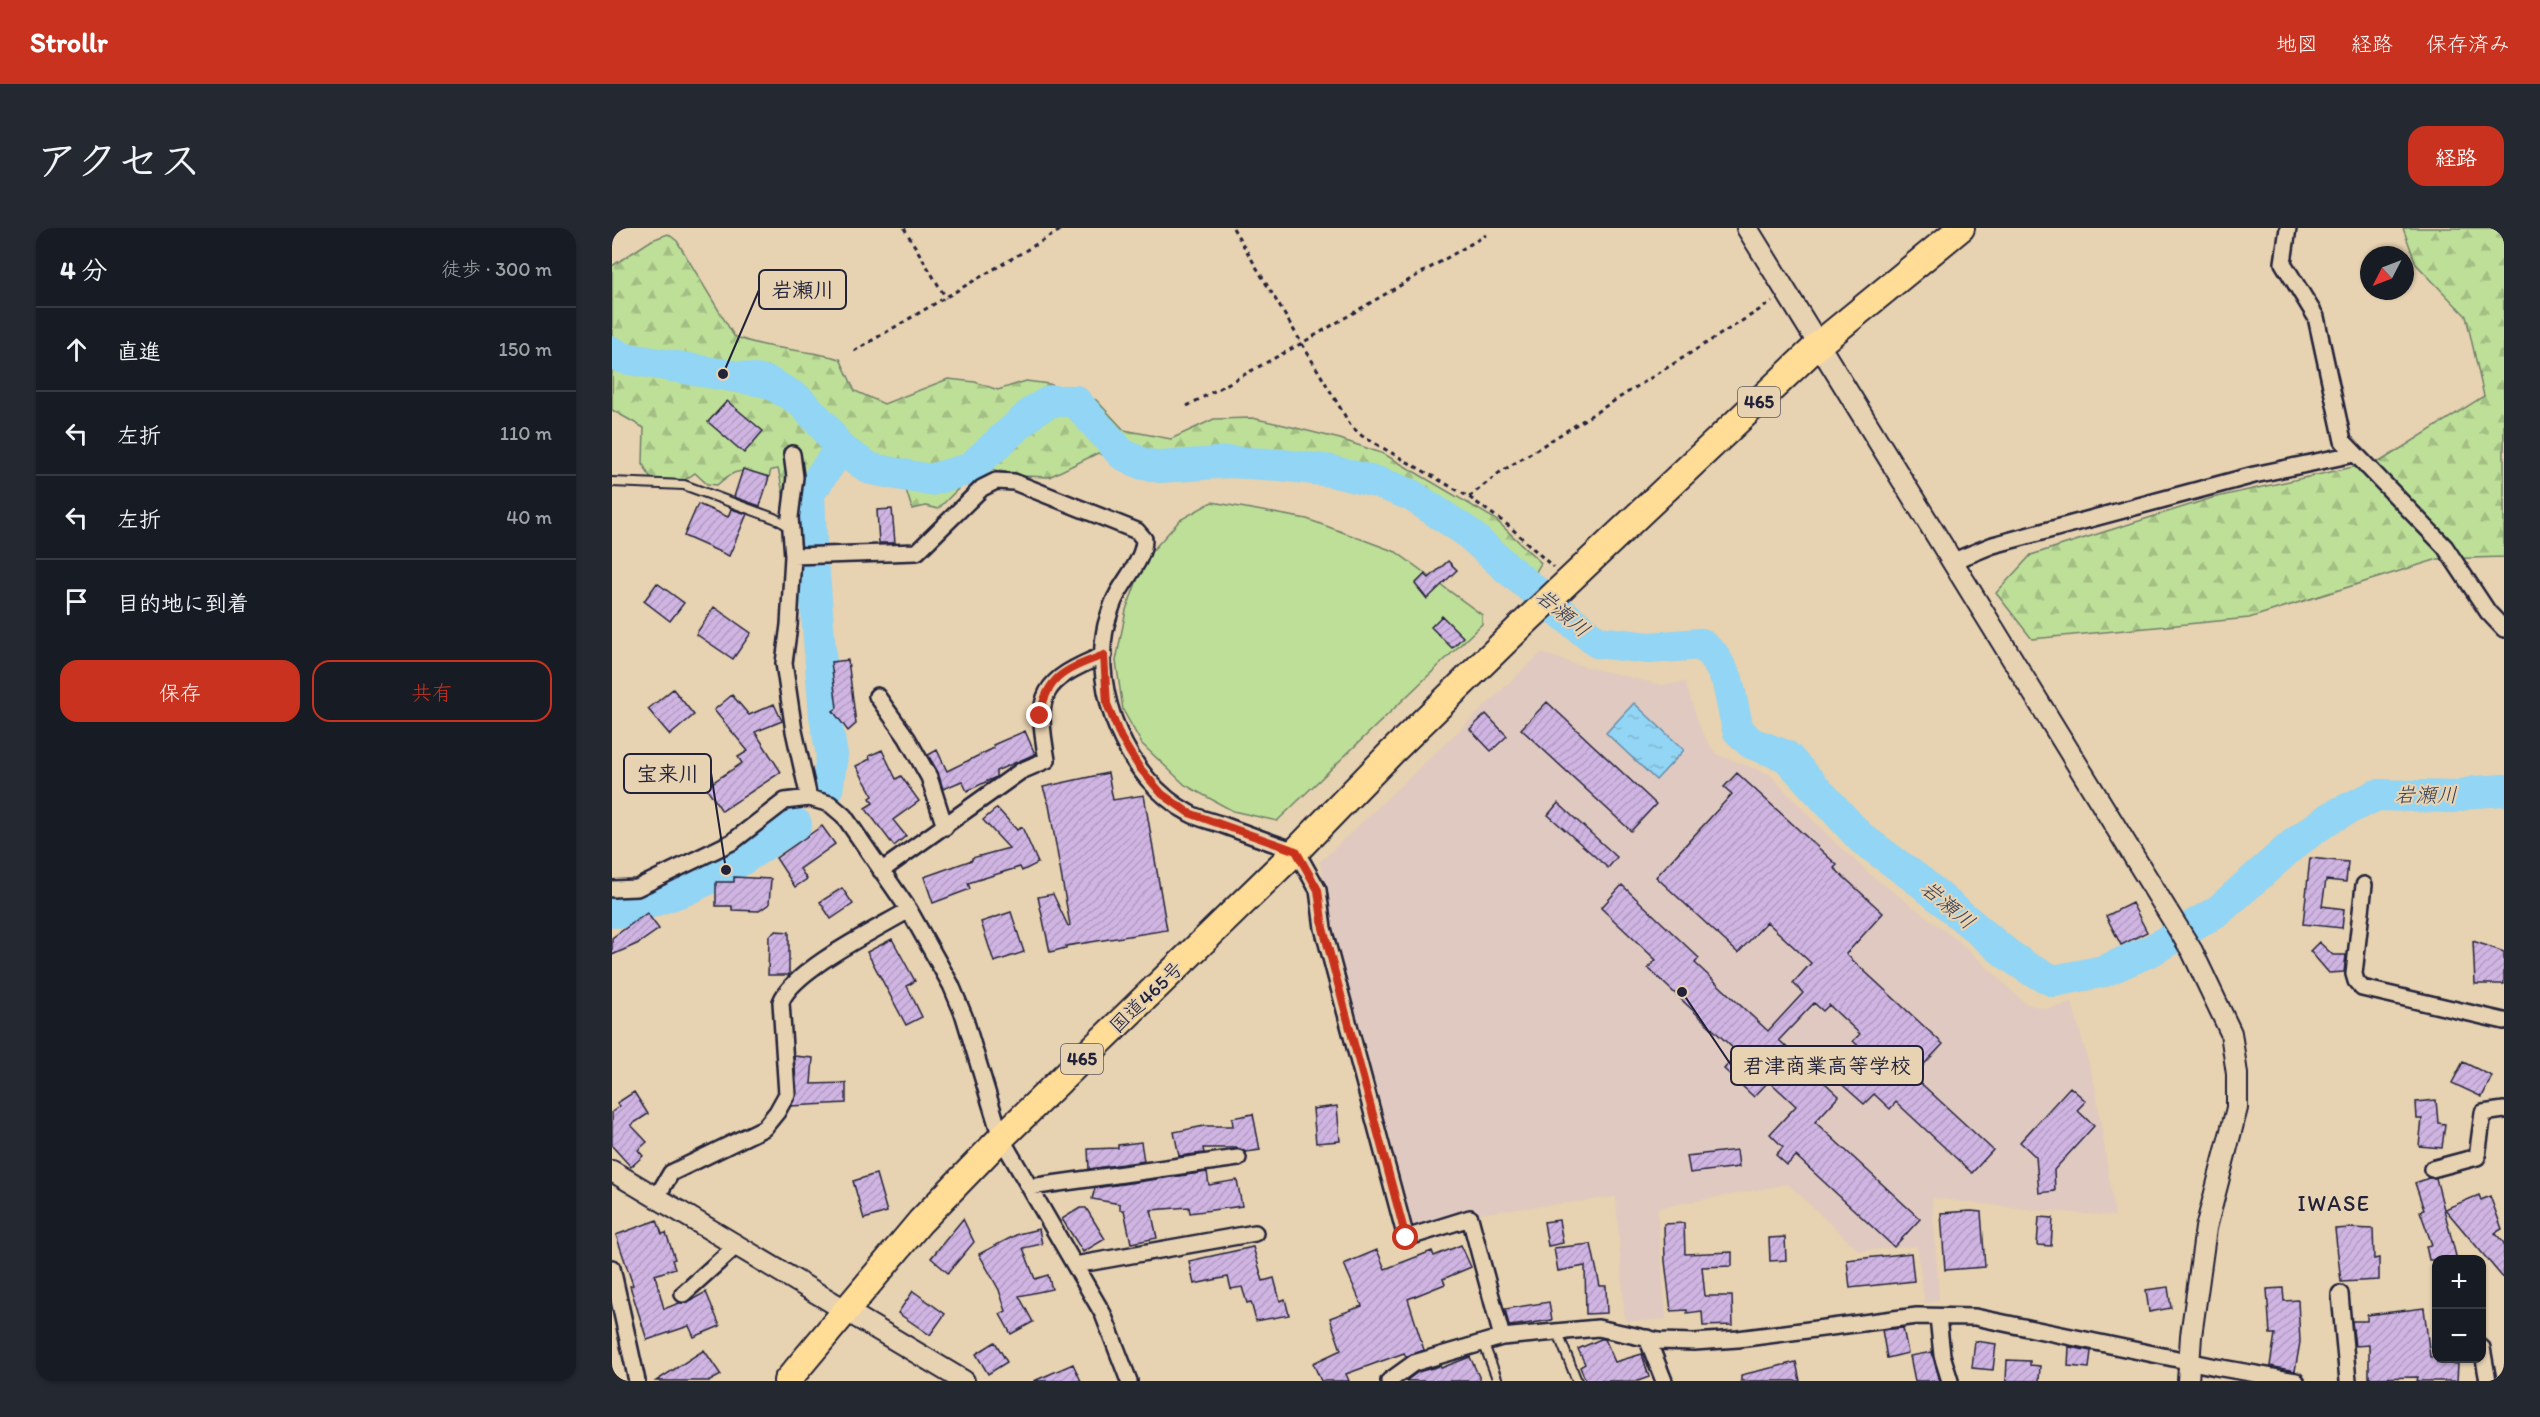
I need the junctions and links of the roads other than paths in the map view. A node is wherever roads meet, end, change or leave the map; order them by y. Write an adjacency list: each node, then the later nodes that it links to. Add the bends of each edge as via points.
1 (1747, 228): 4 (street)
2 (1961, 228): 4 (highway, 465)
3 (2288, 228): 6 (street, via 2283,263 2316,317 2343,441)
4 (1818, 345): 10 (street); 16 (highway, 国道465号 / 465, via 1521,626)
5 (792, 454): 8 (street)
6 (2354, 454): 10 (street, via 2254,475 1993,545); 11 (street, via 2445,547 2488,612)
7 (612, 482): 8 (lane, via 684,485)
8 (792, 528): 9 (street)
9 (798, 556): 12 (street, via 917,552 982,488 996,481 1014,482 1137,531 1144,538 1144,550 1116,597 1106,626); 14 (street, via 784,663)
10 (1950, 562): 41 (street, via 2192,951 2231,1034 2237,1108 2206,1228)
11 (2504, 629)
12 (1104, 655): 15 (street, via 1065,672 1043,697 1040,716 1047,760 1020,771); 16 (street, via 1107,704 1139,767 1162,794 1189,813)
13 (877, 696): 15 (street, via 929,777)
14 (809, 798): 17 (street, via 830,804 844,816); 19 (street, via 785,801 732,842 668,874 637,888)
15 (945, 827): 17 (street)
16 (1296, 851): 23 (highway, 国道465号 / 465); 38 (street, via 1318,890 1323,928 1406,1238 1470,1218)
17 (881, 872): 20 (street)
18 (2364, 885): 21 (street, via 2354,974 2362,988)
19 (612, 889)
20 (909, 910): 23 (street, via 964,1016); 28 (street, via 815,966 785,991 781,1002 787,1094 777,1112 764,1128 671,1173)
21 (2504, 1021)
22 (2504, 1110): 25 (street, via 2483,1113 2477,1157)
23 (1001, 1138): 27 (street); 35 (highway, 国道465号 / 465, via 920,1222)
24 (1238, 1158): 27 (street)
25 (2432, 1169)
26 (612, 1171): 28 (street)
27 (1030, 1186): 31 (street)
28 (656, 1198): 30 (street)
29 (1255, 1233): 31 (street)
30 (736, 1246): 33 (street); 35 (street)
31 (1075, 1265): 46 (street, via 1103,1314)
32 (612, 1268): 43 (street)
33 (683, 1294)
34 (2340, 1294): 54 (street)
35 (843, 1311): 44 (highway, 国道465号 / 465); 45 (street)
36 (1938, 1317): 39 (street, via 1917,1316 1738,1339 1694,1342); 41 (street, via 1975,1317); 51 (street, via 1942,1355)
37 (1557, 1331): 38 (street); 39 (street, via 1598,1328); 49 (lane)
38 (1502, 1337): 40 (street)
39 (1647, 1338): 50 (street)
40 (1483, 1342): 47 (street, via 1414,1363); 48 (lane)
41 (2190, 1361): 52 (street); 53 (street)
42 (2484, 1363): 55 (street)
43 (637, 1381)
44 (787, 1381)
45 (964, 1381)
46 (1129, 1381)
47 (1389, 1381)
48 (1498, 1381)
49 (1577, 1381)
50 (1664, 1381)
51 (1950, 1381)
52 (2188, 1381)
53 (2296, 1381)
54 (2348, 1381)
55 (2488, 1381)

